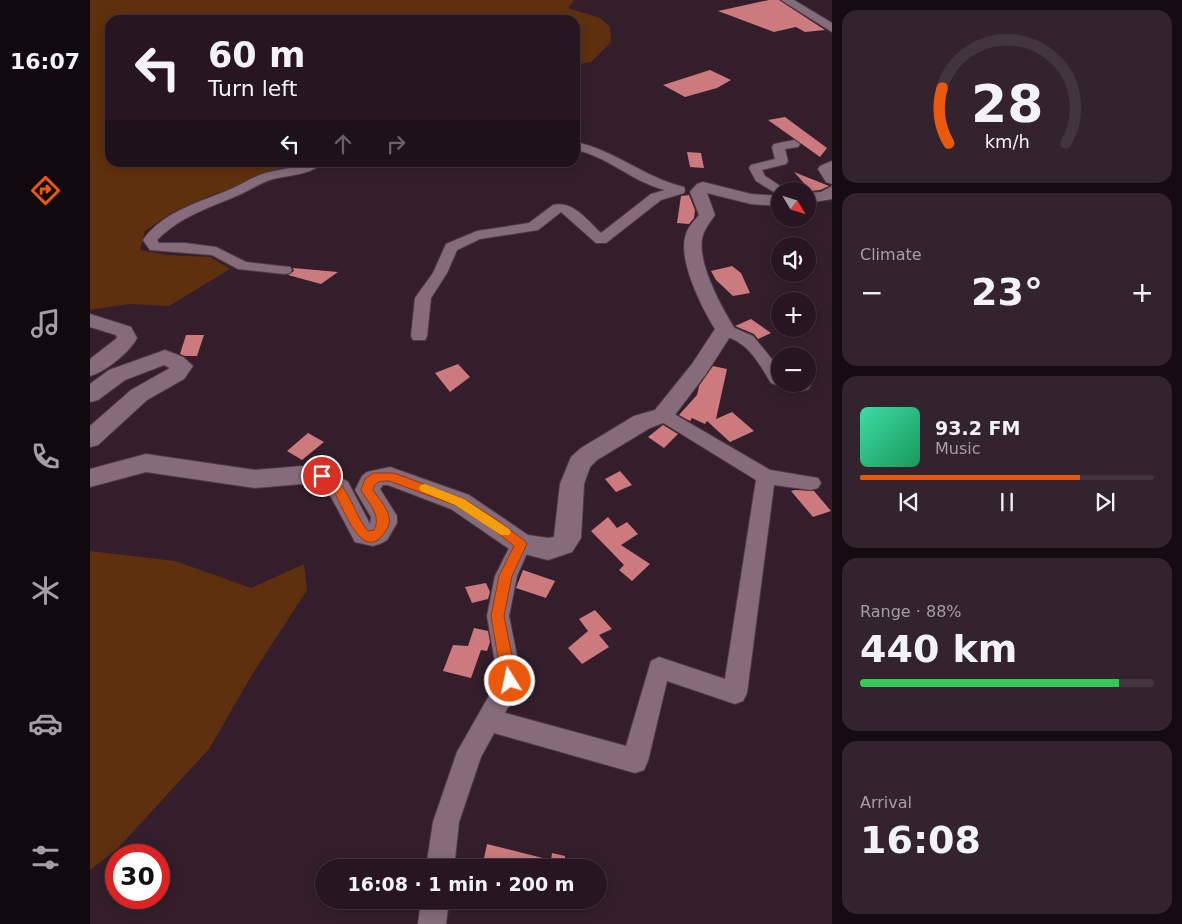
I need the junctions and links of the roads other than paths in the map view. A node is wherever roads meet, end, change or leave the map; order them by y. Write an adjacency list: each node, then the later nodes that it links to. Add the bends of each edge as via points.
1 (786, 0): 2 (street)
2 (830, 26)
3 (794, 144): 8 (street, via 778,147 782,161 755,168 760,178)
4 (580, 146): 10 (street, via 601,152 664,187)
5 (832, 166): 7 (street, via 826,168)
6 (307, 167): 14 (street, via 268,176 201,205 166,224 150,240 154,247 216,251 243,266)
7 (832, 179)
8 (771, 184)
9 (703, 188): 10 (street); 13 (street); 16 (street, via 698,192 707,215 694,235 692,252 715,314)
10 (679, 190): 17 (street, via 656,198 601,240 565,208 558,208 533,227 477,235 451,247 440,273 423,298)
11 (832, 191): 12 (street, via 826,196)
12 (816, 197)
13 (771, 201)
14 (285, 270)
15 (90, 320): 19 (street, via 124,331 127,338 124,344)
16 (726, 329): 18 (street, via 747,340); 21 (street)
17 (418, 336)
18 (771, 368)
19 (90, 369)
20 (90, 395): 22 (street, via 117,375 165,357 182,366 176,374 139,395)
21 (663, 414): 23 (street); 26 (street, via 642,422 579,463 572,484 568,538 563,545 548,549)
22 (90, 439)
23 (766, 477): 25 (street); 27 (street, via 735,693 659,668 635,761)
24 (90, 478): 26 (street, via 146,463 255,479 322,476 339,490 364,535 373,536 384,523 384,516 367,490 369,482 377,476 390,476 460,502)
25 (811, 483)
26 (520, 544): 27 (street, via 506,576 498,616 510,681)
27 (488, 720): 28 (street, via 470,752 446,822)
28 (441, 859)
29 (434, 909): 30 (street)
30 (432, 924)

